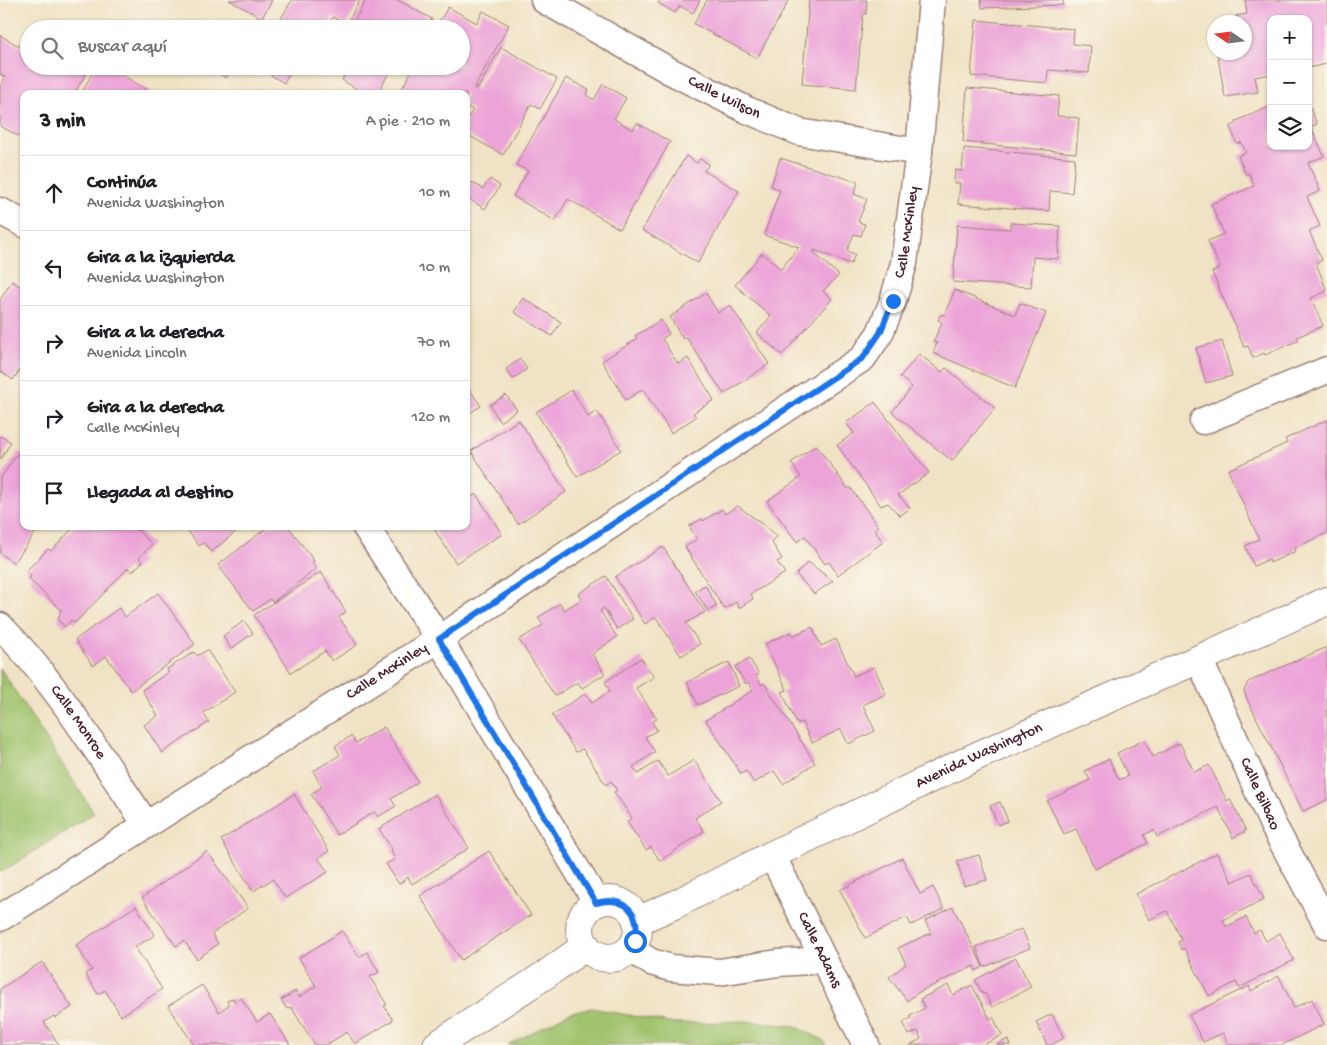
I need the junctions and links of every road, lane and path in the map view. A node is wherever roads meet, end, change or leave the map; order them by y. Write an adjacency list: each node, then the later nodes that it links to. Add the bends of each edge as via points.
1 (544, 0): 3 (street, Calle Wilson, via 670,71 799,132)
2 (932, 0): 3 (street, Calle McKinley)
3 (919, 152): 11 (street, Calle McKinley, via 904,263 880,333 863,358)
4 (0, 211): 5 (street)
5 (20, 222)
6 (1327, 370): 7 (street)
7 (1203, 421)
8 (368, 530): 11 (street)
9 (1327, 602): 12 (street, Avenida Washington)
10 (0, 626): 13 (street, Calle Monroe, via 58,694)
11 (439, 639): 13 (street, Calle McKinley); 15 (street)
12 (1199, 660): 14 (street, Avenida Washington, via 979,755); 18 (street, Calle Bilbao, via 1273,825)
13 (146, 824): 16 (street, Calle McKinley)
14 (772, 855): 17 (street, Avenida Washington); 21 (street, Calle Adams)
15 (596, 903): 17 (street, via 616,901 633,912); 19 (street, via 588,909 580,927)
16 (0, 918)
17 (637, 921): 20 (street, via 638,931)
18 (1327, 925)
19 (586, 946): 20 (street, via 593,953 607,958 622,956); 22 (street)
20 (630, 950): 21 (street, via 650,962 671,968 719,972)
21 (824, 960): 23 (street, Calle Adams)
22 (437, 1045)
23 (866, 1045)

